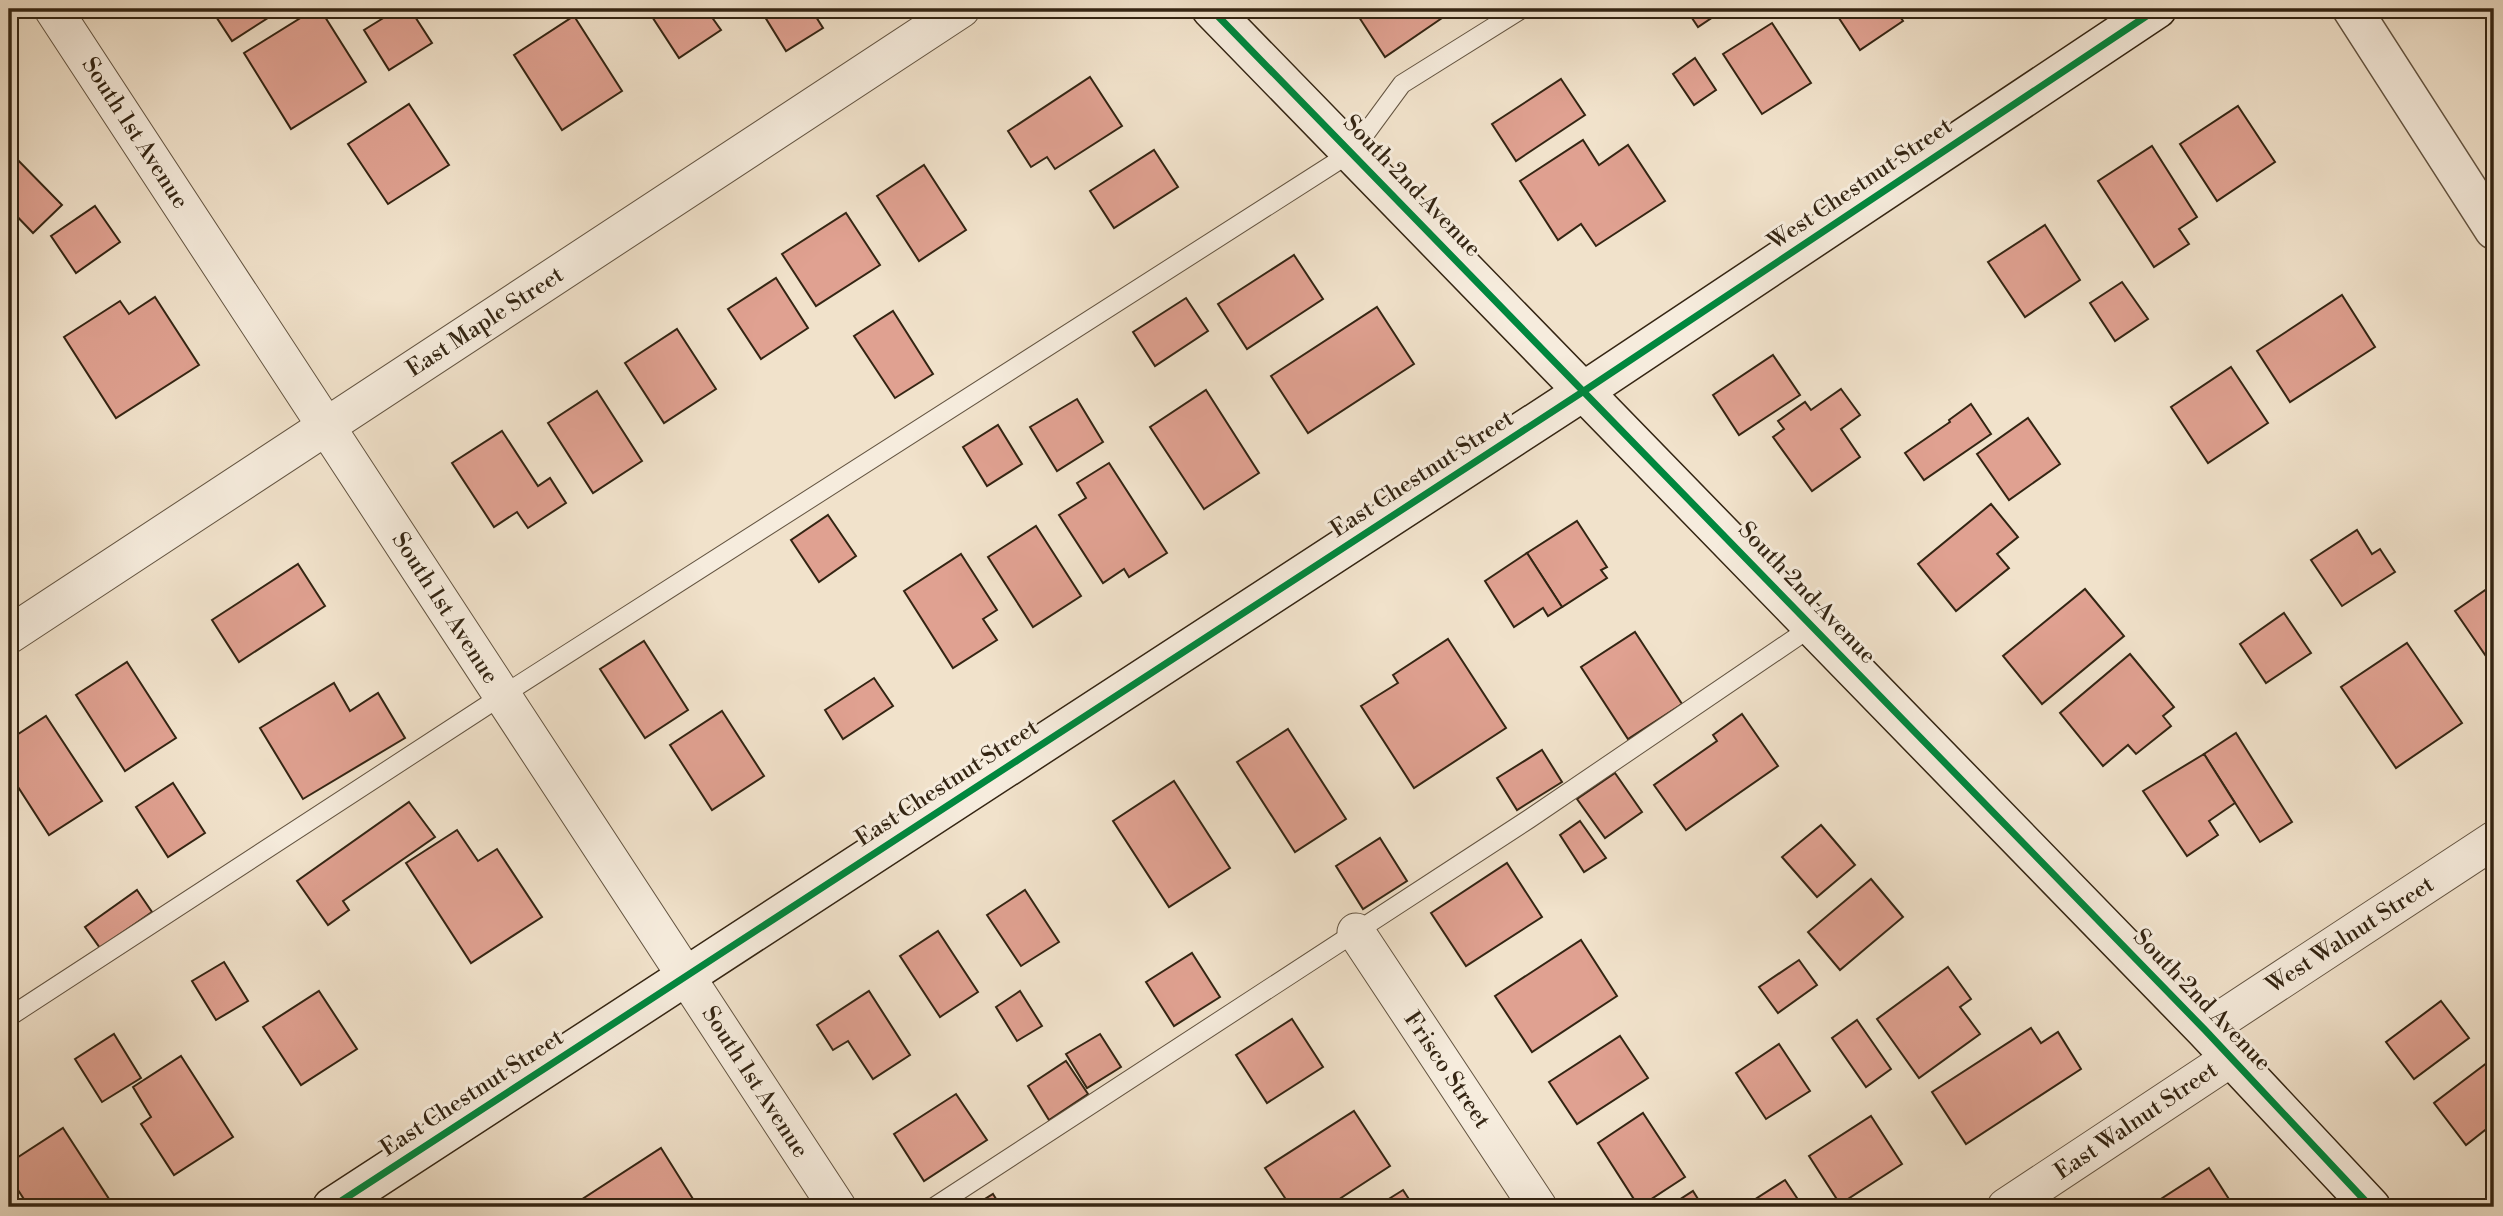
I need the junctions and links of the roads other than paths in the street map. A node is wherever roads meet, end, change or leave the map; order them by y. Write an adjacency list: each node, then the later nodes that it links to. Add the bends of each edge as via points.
1 (52, 9): 10 (street, South 1st Avenue)
2 (961, 9): 10 (street, East Maple Street)
3 (1211, 9): 7 (main road, South 2nd Avenue)
4 (1522, 9): 7 (lane, via 1402,84)
5 (2157, 9): 9 (main road, West Chestnut Street)
6 (2352, 9): 8 (main road)
7 (1352, 152): 9 (main road, South 2nd Avenue); 13 (lane)
8 (2494, 230)
9 (1584, 391): 11 (main road, South 2nd Avenue); 16 (main road, East Chestnut Street)
10 (326, 426): 12 (street, East Maple Street); 13 (street, South 1st Avenue)
11 (1813, 626): 15 (lane); 18 (main road, South 2nd Avenue)
12 (9, 635)
13 (503, 695): 16 (street, South 1st Avenue); 17 (lane)
14 (2494, 840): 18 (street, West Walnut Street)
15 (1356, 932): 22 (lane); 23 (street, Frisco Street)
16 (686, 976): 20 (main road, East Chestnut Street); 21 (street, South 1st Avenue)
17 (9, 1017)
18 (2205, 1030): 19 (main road, South 2nd Avenue)
19 (2231, 1058): 24 (street, East Walnut Street); 25 (main road, South 2nd Avenue)
20 (331, 1207)
21 (837, 1207)
22 (934, 1207)
23 (1538, 1207)
24 (2006, 1207)
25 (2371, 1207)

